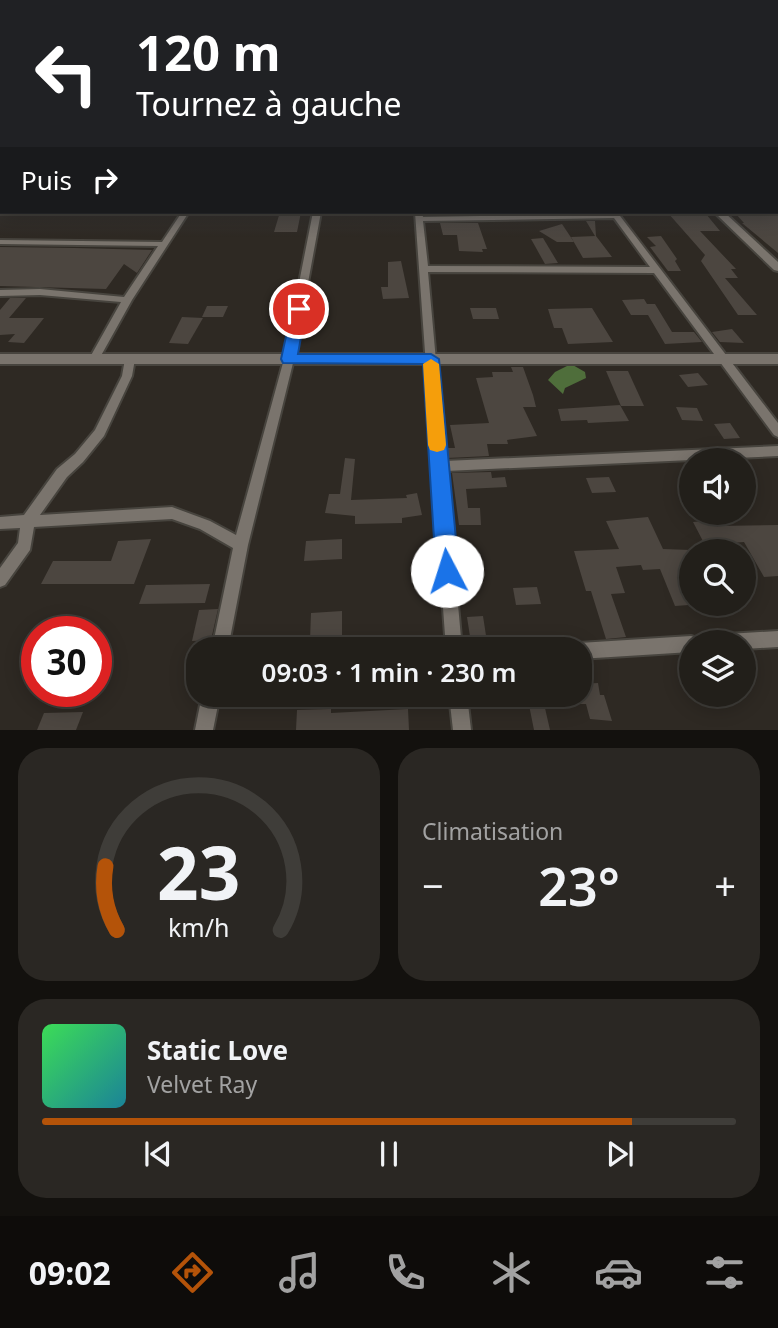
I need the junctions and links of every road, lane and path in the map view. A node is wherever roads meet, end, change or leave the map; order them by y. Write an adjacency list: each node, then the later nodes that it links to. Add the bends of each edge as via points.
1 (184, 214): 6 (street)
2 (317, 214): 18 (street)
3 (615, 214): 5 (street); 12 (street)
4 (721, 214): 10 (street)
5 (420, 215): 11 (street)
6 (170, 235): 8 (street); 9 (street)
7 (0, 242): 8 (street)
8 (143, 244): 9 (street)
9 (164, 244): 14 (street)
10 (778, 268)
11 (425, 269): 12 (street); 19 (street)
12 (657, 270): 20 (street)
13 (0, 293): 14 (street)
14 (127, 300): 16 (street)
15 (0, 359): 16 (street)
16 (94, 359): 17 (street)
17 (131, 359): 18 (street); 25 (street, via 100,433 62,472)
18 (289, 359): 19 (street); 27 (street)
19 (431, 359): 20 (street); 24 (street)
20 (723, 359): 21 (street); 22 (street)
21 (778, 359)
22 (778, 432)
23 (778, 451): 24 (street)
24 (438, 466): 30 (street)
25 (28, 521): 26 (street); 27 (street, via 172,513); 28 (street, via 24,545)
26 (0, 523)
27 (241, 545): 29 (street)
28 (0, 580)
29 (222, 637)
30 (453, 637)
31 (778, 639): 32 (street)
32 (756, 640)
33 (679, 645): 34 (street)
34 (592, 650)
35 (209, 707): 37 (street)
36 (459, 707): 38 (street)
37 (204, 730)
38 (461, 730)

